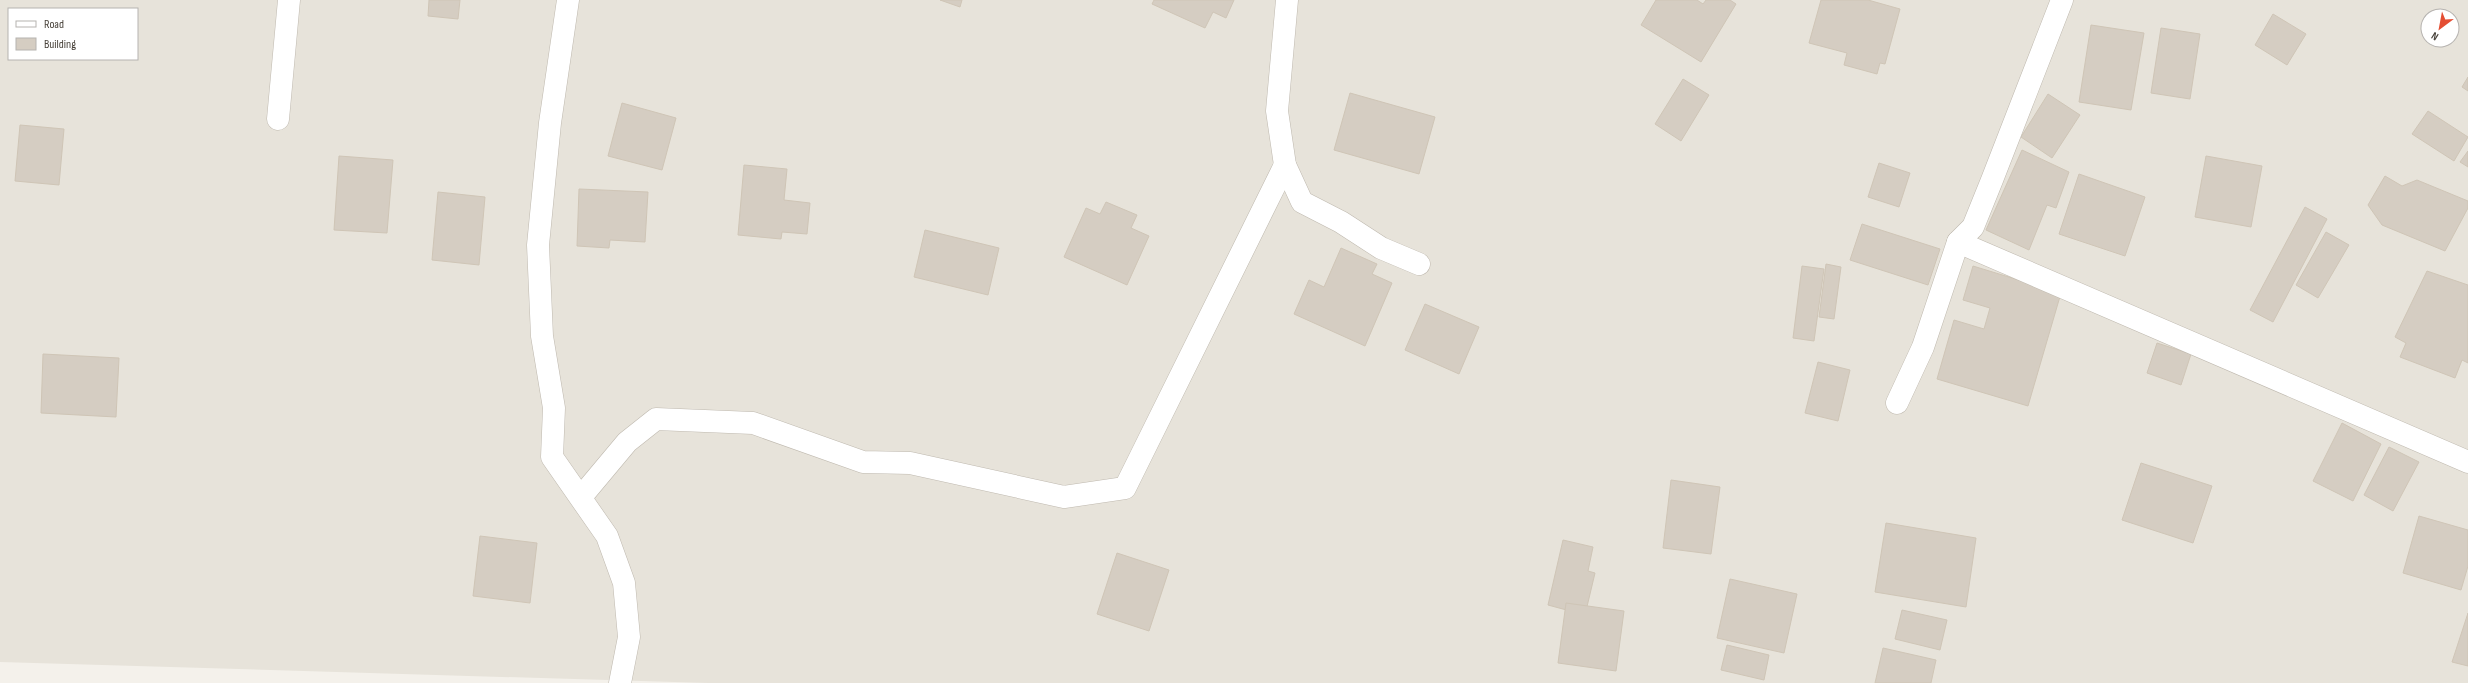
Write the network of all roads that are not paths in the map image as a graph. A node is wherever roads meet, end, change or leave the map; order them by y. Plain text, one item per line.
1 (289, 0) edge
2 (568, 0) edge
3 (1287, 0) edge
4 (2062, 0) edge
5 (278, 119) dead end
6 (1284, 165) junction
7 (1958, 242) junction
8 (1419, 264) dead end
9 (1897, 402) dead end
10 (2468, 462) edge
11 (581, 497) junction
12 (620, 683) edge

1 - 5 street
2 - 11 street
3 - 6 street
4 - 7 street
6 - 8 street
6 - 11 street
7 - 9 street
7 - 10 street
11 - 12 street

